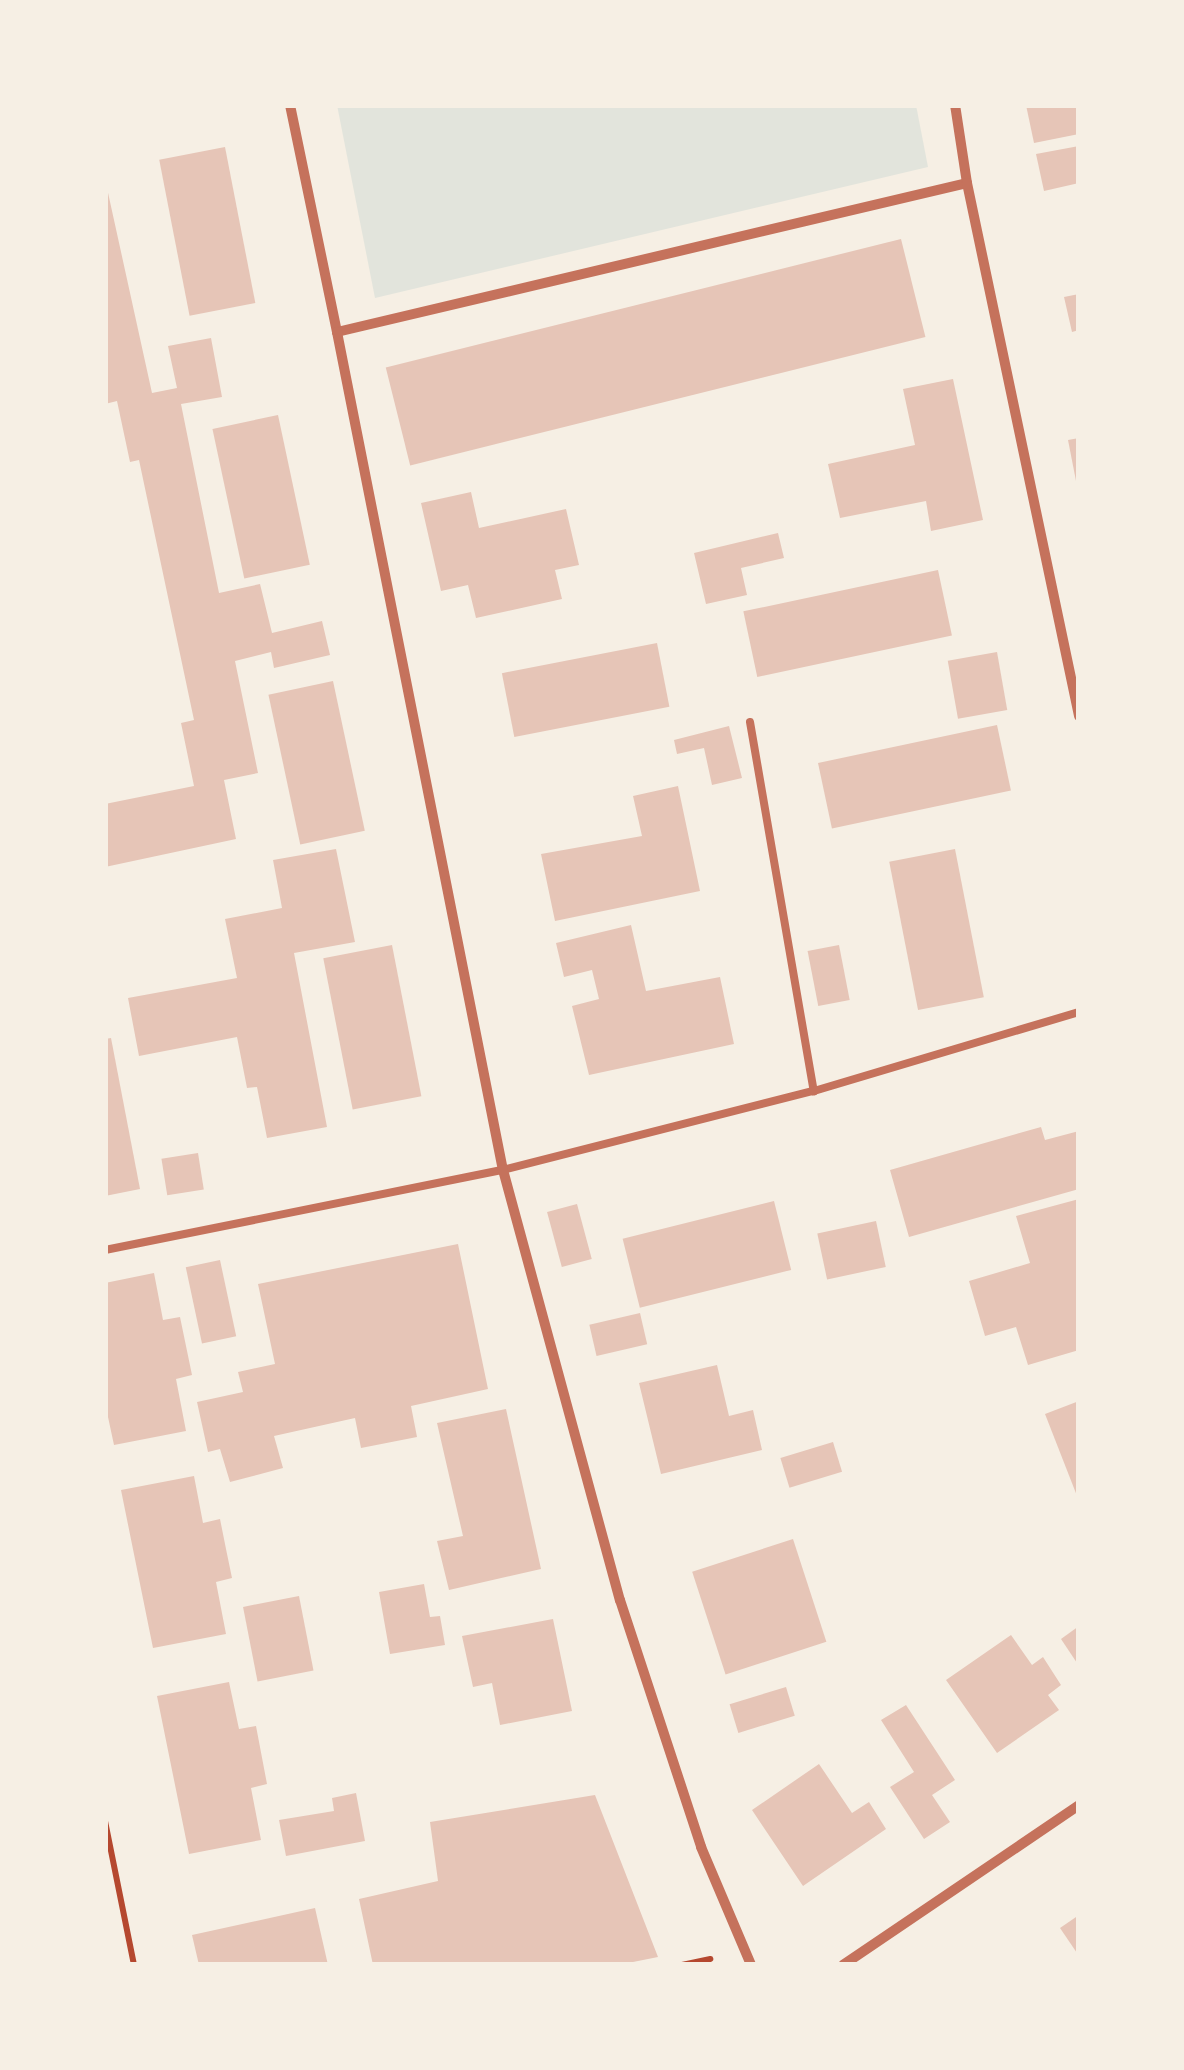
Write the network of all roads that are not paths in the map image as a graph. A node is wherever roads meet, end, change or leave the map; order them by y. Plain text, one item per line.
1 (290, 105) edge
2 (955, 105) edge
3 (967, 183) junction
4 (337, 332) junction
5 (1079, 716) edge
6 (750, 722) dead end
7 (1079, 1012) edge
8 (814, 1090) junction
9 (502, 1170) junction
10 (105, 1250) edge
11 (1079, 1804) edge
12 (751, 1965) edge
13 (843, 1965) edge

1 - 4 street
2 - 3 street
3 - 4 street
3 - 5 street
4 - 9 street
6 - 8 lane
7 - 8 lane
8 - 9 lane
9 - 10 lane
9 - 12 street
11 - 13 street

